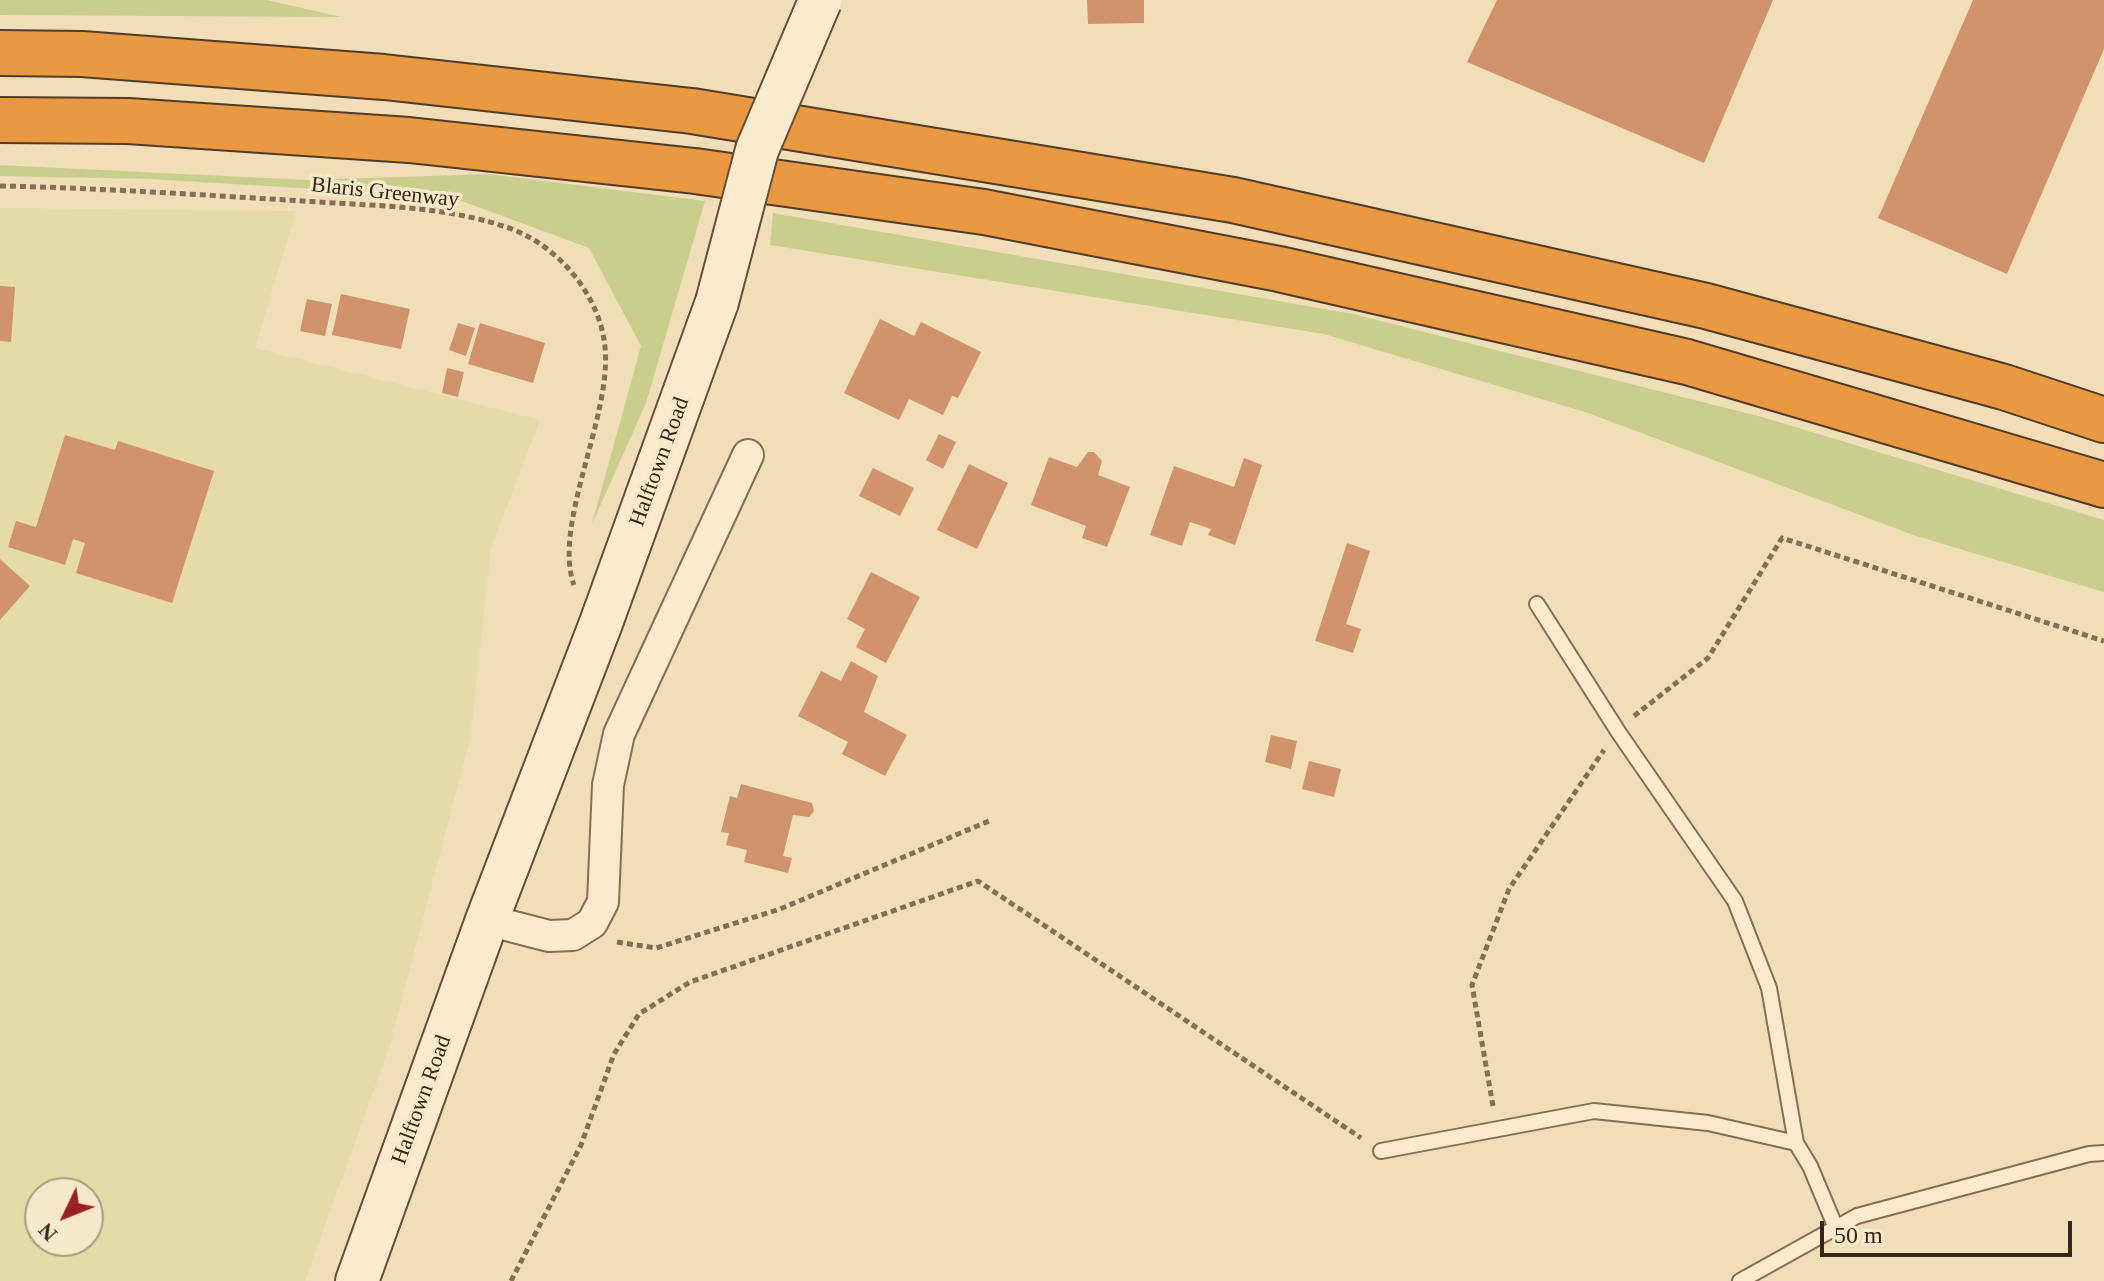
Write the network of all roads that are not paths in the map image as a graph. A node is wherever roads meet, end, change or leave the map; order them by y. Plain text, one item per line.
1 (820, 0) edge
2 (0, 53) edge
3 (0, 120) edge
4 (2104, 420) edge
5 (748, 455) dead end
6 (2104, 485) edge
7 (1537, 604) dead end
8 (487, 920) junction
9 (1796, 1143) junction
10 (1381, 1151) road end
11 (2104, 1153) edge
12 (1836, 1228) junction
13 (357, 1281) edge
14 (1740, 1281) edge

1 - 8 street, Halftown Road, bridge
2 - 4 highway
3 - 6 highway
5 - 8 street
7 - 9 lane
8 - 13 street, Halftown Road
9 - 10 lane
9 - 12 lane
11 - 12 lane
12 - 14 lane

